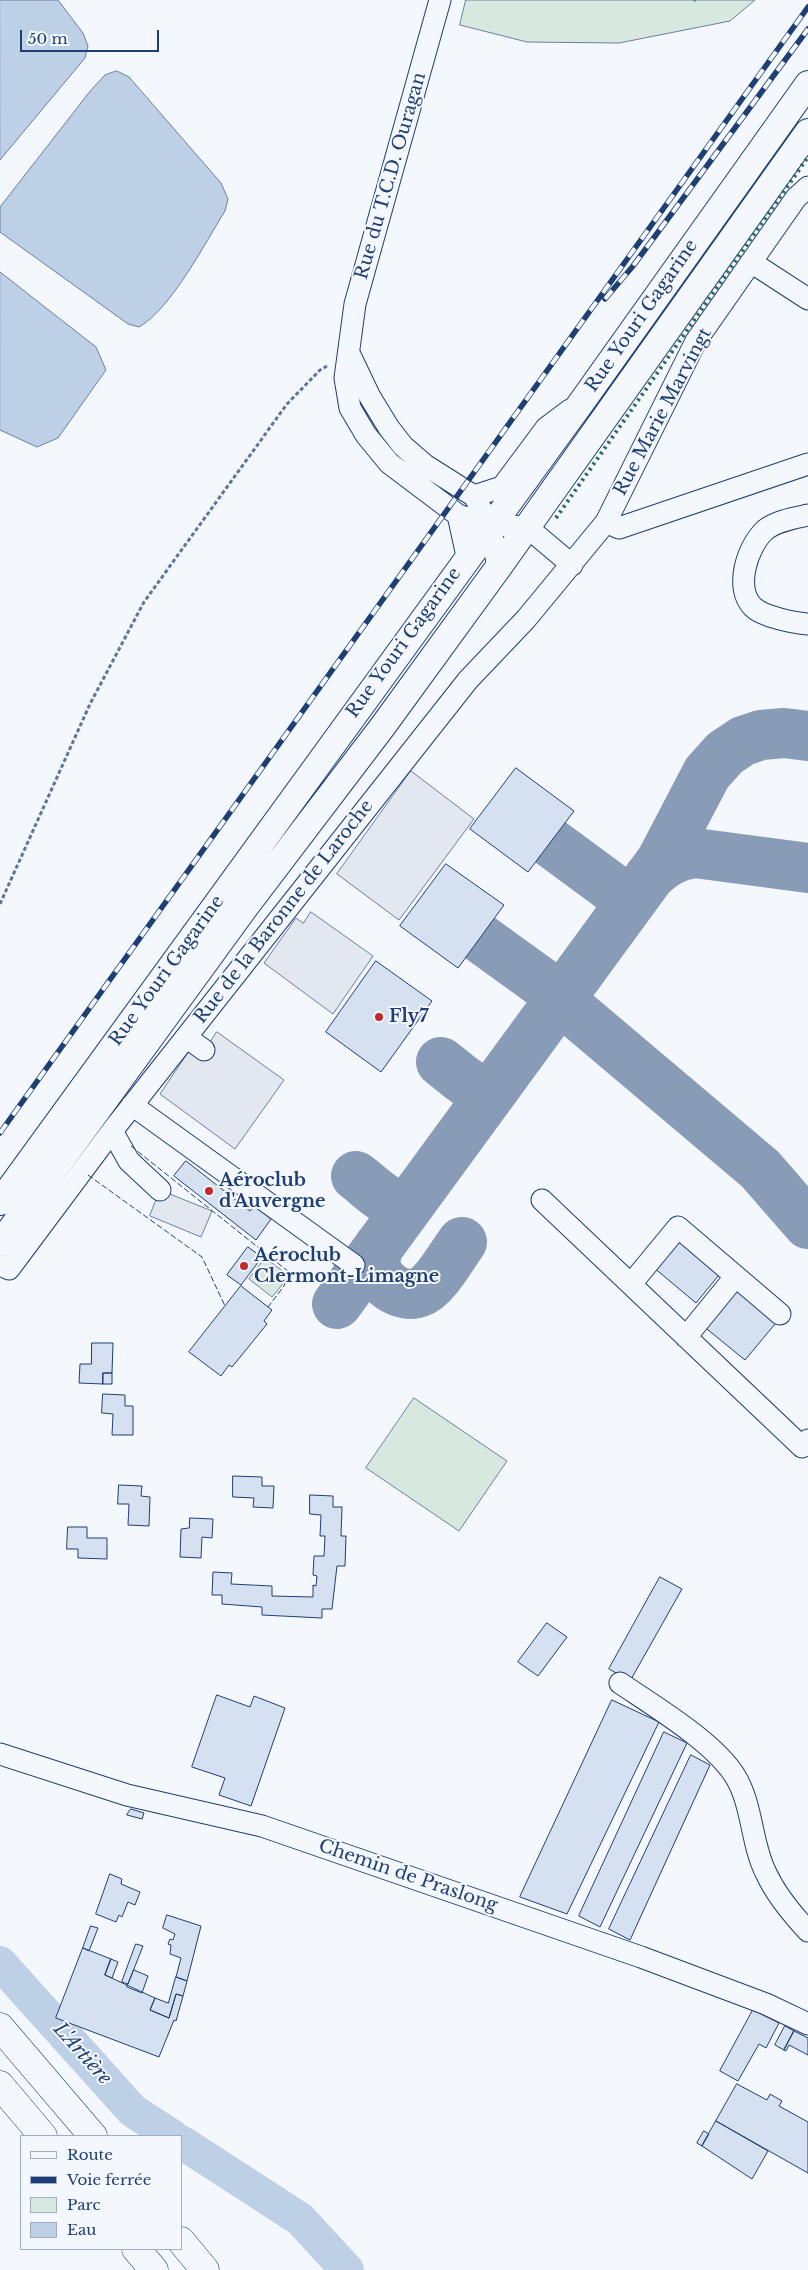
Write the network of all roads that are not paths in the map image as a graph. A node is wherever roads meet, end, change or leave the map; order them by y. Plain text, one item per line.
1 (440, 0) edge
2 (808, 84) edge
3 (808, 132) edge
4 (808, 187) edge
5 (751, 262) junction
6 (808, 299) edge
7 (349, 353) junction
8 (581, 403) junction
9 (808, 464) edge
10 (474, 496) junction
11 (458, 515) junction
12 (808, 515) edge
13 (606, 522) junction
14 (490, 525) junction
15 (527, 527) junction
16 (467, 556) junction
17 (572, 565) junction
18 (498, 568) junction
19 (808, 624) edge
20 (186, 1036) junction
21 (204, 1050) dead end
22 (132, 1105) junction
23 (112, 1131) junction
24 (160, 1190) dead end
25 (542, 1200) dead end
26 (0, 1202) edge
27 (0, 1244) edge
28 (354, 1266) dead end
29 (4, 1267) edge
30 (735, 1277) junction
31 (631, 1284) junction
32 (780, 1314) dead end
33 (686, 1337) junction
34 (808, 1440) edge
35 (620, 1683) dead end
36 (0, 1754) edge
37 (808, 1932) edge
38 (808, 2024) edge
39 (0, 2027) edge
40 (0, 2085) edge
41 (42, 2135) edge
42 (92, 2135) edge
43 (182, 2242) edge
44 (137, 2250) edge
45 (154, 2270) edge
46 (205, 2270) edge

1 - 7 street, Rue du T.C.D. Ouragan
2 - 8 main road, Rue Youri Gagarine
3 - 15 main road, Rue Youri Gagarine
4 - 5 street, Rue Marie Marvingt
5 - 6 street
5 - 13 street, Rue Marie Marvingt
7 - 10 street
7 - 11 street, Rue du T.C.D. Ouragan
8 - 10 street
8 - 14 main road, Rue Youri Gagarine
8 - 15 street
9 - 13 street
10 - 14 street
11 - 14 street, Rue du T.C.D. Ouragan
11 - 16 street
12 - 19 street
13 - 17 street, Rue Marie Marvingt
14 - 15 street, Rue du T.C.D. Ouragan
14 - 16 main road, Rue Youri Gagarine
14 - 18 street
15 - 17 street
15 - 18 main road, Rue Youri Gagarine
16 - 26 main road, Rue Youri Gagarine
17 - 20 street, Rue de la Baronne de Laroche
18 - 27 main road, Rue Youri Gagarine
20 - 21 street
20 - 22 street, Rue de la Baronne de Laroche
22 - 23 street, Rue de la Baronne de Laroche
22 - 28 street
23 - 24 street
23 - 29 street, Rue de la Baronne de Laroche
25 - 31 street
30 - 31 street
30 - 32 street
30 - 33 street
31 - 33 street
33 - 34 street
35 - 37 street
36 - 38 street, Chemin de Praslong
39 - 42 highway
40 - 41 highway
43 - 46 highway
44 - 45 highway

